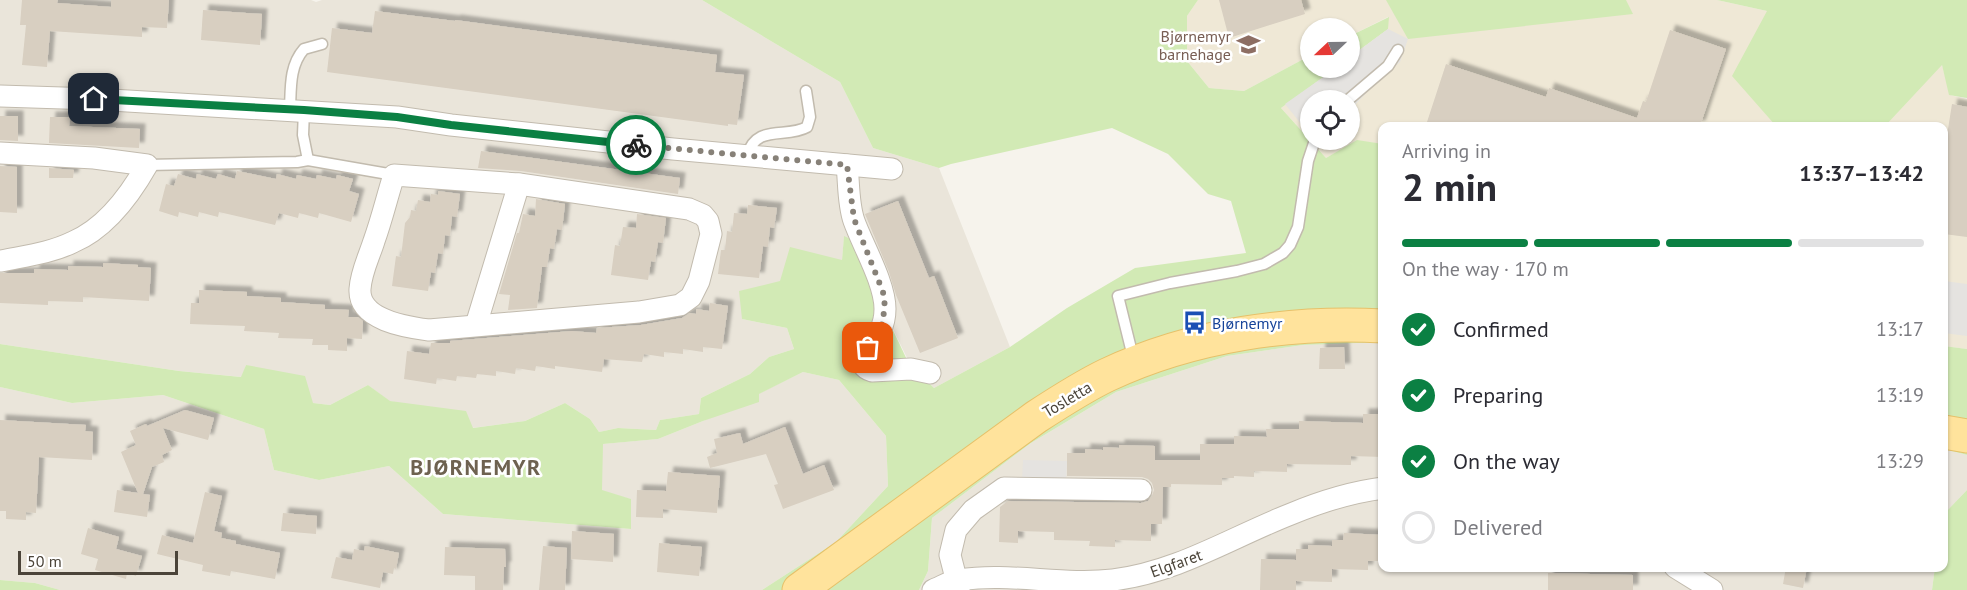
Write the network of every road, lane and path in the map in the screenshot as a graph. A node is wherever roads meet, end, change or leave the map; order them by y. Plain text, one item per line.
1 (322, 44) dead end
2 (1398, 50) dead end
3 (1360, 90) edge
4 (806, 91) dead end
5 (0, 96) edge
6 (297, 110) junction
7 (1312, 150) edge
8 (0, 153) edge
9 (747, 156) junction
10 (308, 160) junction
11 (147, 165) junction
12 (847, 165) junction
13 (892, 169) dead end
14 (394, 175) junction
15 (519, 184) junction
16 (1, 261) edge
17 (476, 325) junction
18 (1378, 326) edge
19 (1135, 364) junction
20 (930, 373) dead end
21 (1948, 433) edge
22 (1967, 436) edge
23 (1378, 489) edge
24 (1141, 490) dead end
25 (1683, 572) edge
26 (958, 585) edge
27 (799, 590) edge
28 (933, 590) edge
29 (1712, 590) edge

1 - 6 lane
2 - 3 lane
4 - 9 lane
5 - 6 street
6 - 9 street
6 - 10 lane
7 - 19 lane
8 - 11 street
9 - 12 street
10 - 11 lane
10 - 14 lane
11 - 16 street
12 - 13 street
12 - 20 street
14 - 15 street
14 - 17 street
15 - 17 street
15 - 17 street
18 - 19 main road, Tosletta
19 - 27 main road, Tosletta
21 - 22 main road
23 - 26 street, Elgfaret
24 - 26 street
25 - 29 street
26 - 28 street

